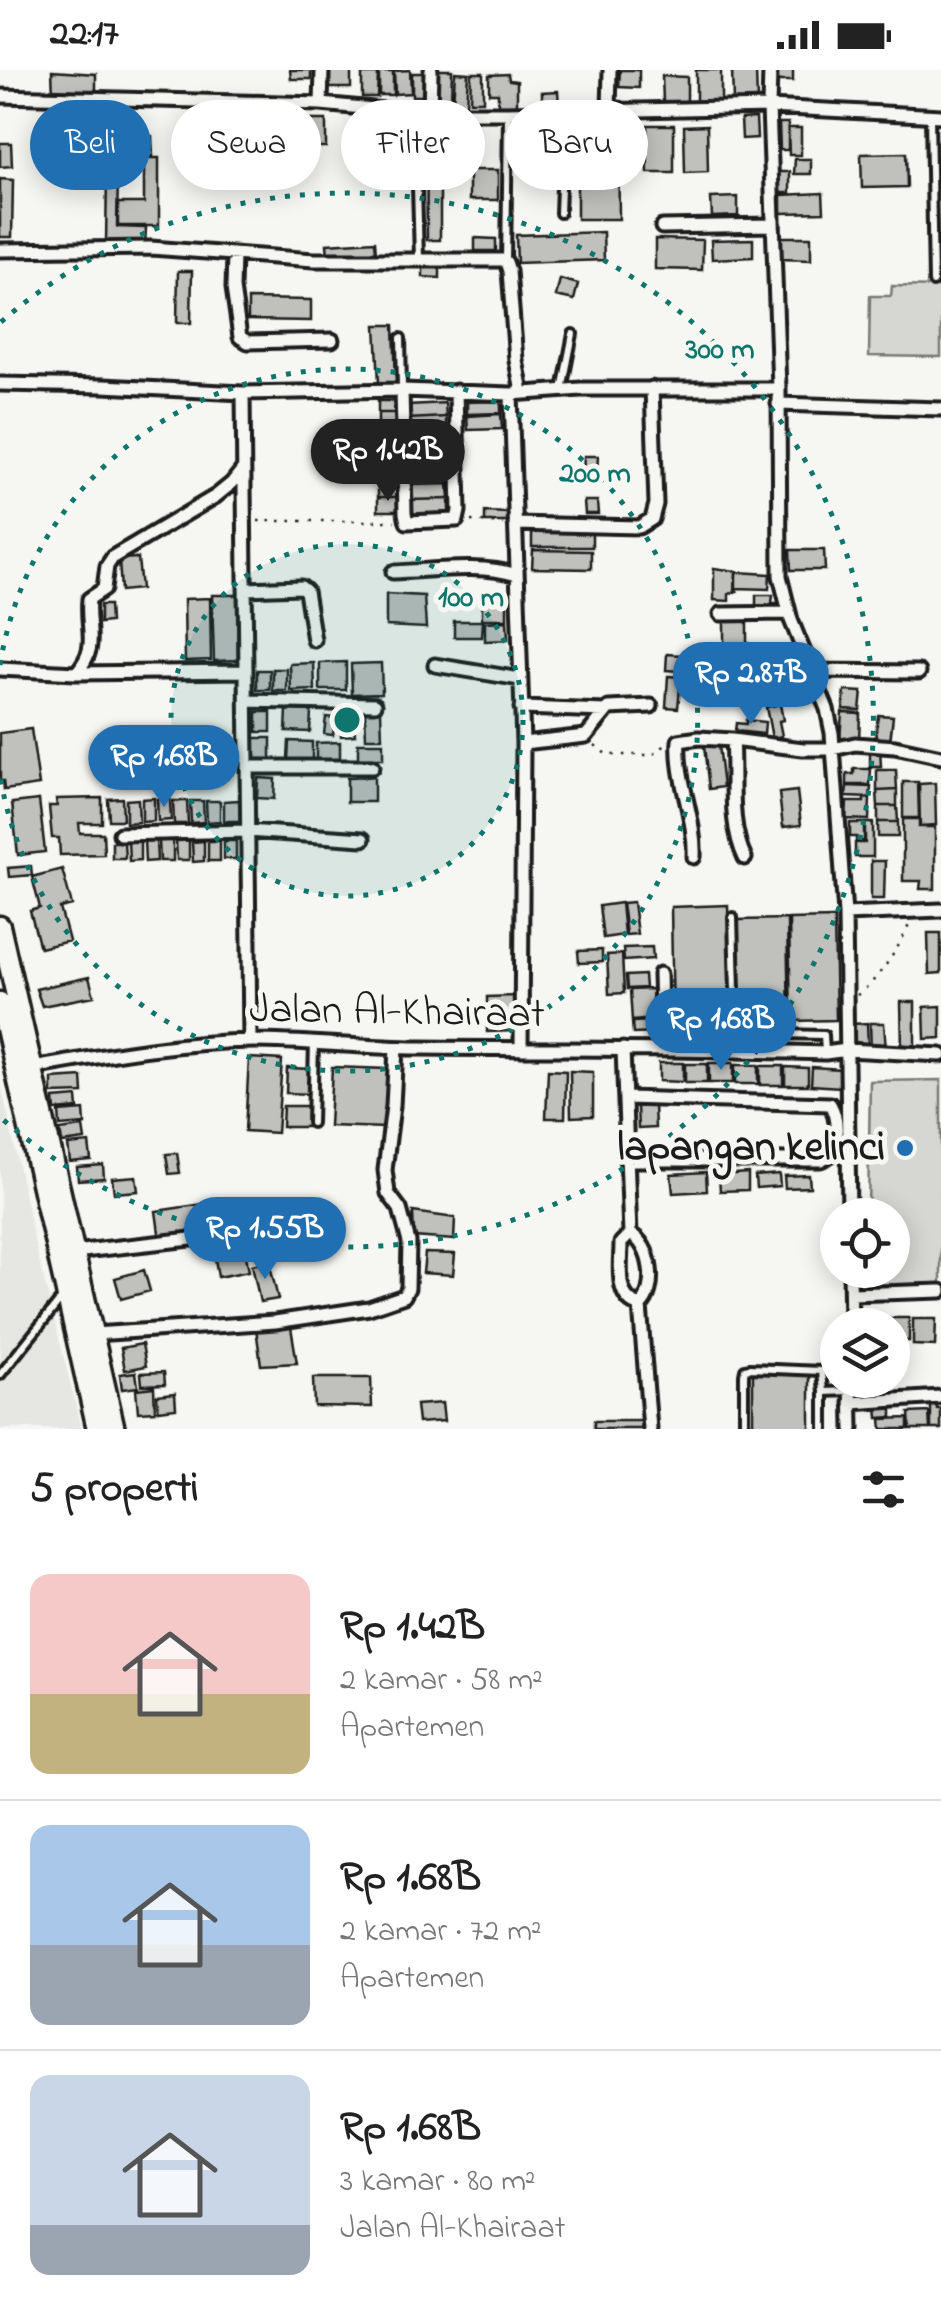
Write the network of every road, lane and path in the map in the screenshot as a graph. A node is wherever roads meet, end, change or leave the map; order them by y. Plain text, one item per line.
1 (322, 70) edge
2 (431, 70) edge
3 (610, 70) edge
4 (770, 70) edge
5 (0, 96) edge
6 (171, 100) edge
7 (430, 100) edge
8 (614, 100) edge
9 (321, 104) joint
10 (341, 106) edge
11 (769, 107) junction
12 (648, 109) edge
13 (935, 115) edge
14 (417, 190) edge
15 (507, 190) edge
16 (561, 190) edge
17 (560, 213) dead end
18 (773, 224) junction
19 (662, 226) dead end
20 (0, 250) edge
21 (234, 255) junction
22 (418, 259) junction
23 (506, 262) junction
24 (933, 282) dead end
25 (573, 334) dead end
26 (401, 338) dead end
27 (332, 340) dead end
28 (0, 384) edge
29 (652, 388) junction
30 (402, 390) junction
31 (456, 390) junction
32 (562, 390) junction
33 (779, 390) junction
34 (243, 393) junction
35 (516, 393) junction
36 (778, 404) junction
37 (941, 409) edge
38 (243, 469) junction
39 (457, 520) junction
40 (244, 521) junction
41 (406, 522) junction
42 (514, 524) junction
43 (393, 572) dead end
44 (516, 575) junction
45 (245, 589) junction
46 (788, 613) junction
47 (721, 614) dead end
48 (314, 640) dead end
49 (435, 665) dead end
50 (0, 668) edge
51 (812, 670) junction
52 (245, 671) junction
53 (76, 672) junction
54 (919, 672) dead end
55 (520, 679) junction
56 (247, 701) junction
57 (375, 704) dead end
58 (650, 706) dead end
59 (521, 708) junction
60 (606, 711) junction
61 (586, 736) junction
62 (680, 740) junction
63 (732, 740) junction
64 (522, 743) junction
65 (833, 749) junction
66 (941, 757) edge
67 (372, 766) dead end
68 (248, 768) junction
69 (247, 831) junction
70 (120, 834) dead end
71 (363, 840) dead end
72 (694, 857) dead end
73 (745, 858) dead end
74 (941, 910) edge
75 (914, 911) junction
76 (845, 914) junction
77 (733, 918) dead end
78 (0, 926) edge
79 (660, 974) dead end
80 (0, 1002) edge
81 (847, 1002) junction
82 (250, 1041) junction
83 (314, 1042) junction
84 (396, 1048) junction
85 (521, 1048) junction
86 (662, 1048) junction
87 (623, 1049) junction
88 (847, 1050) junction
89 (825, 1053) junction
90 (941, 1055) edge
91 (33, 1068) junction
92 (626, 1098) junction
93 (312, 1123) dead end
94 (626, 1160) junction
95 (849, 1198) edge
96 (630, 1234) junction
97 (208, 1237) dead end
98 (74, 1252) junction
99 (851, 1288) edge
100 (941, 1291) edge
101 (66, 1292) junction
102 (851, 1294) junction
103 (640, 1306) junction
104 (851, 1308) edge
105 (94, 1334) junction
106 (820, 1371) edge
107 (0, 1375) edge
108 (910, 1395) edge
109 (941, 1397) edge
110 (824, 1398) edge
111 (851, 1398) edge
112 (97, 1429) edge
113 (115, 1429) edge
114 (650, 1429) edge
115 (744, 1429) edge
116 (824, 1429) edge
117 (852, 1429) edge

1 - 9 street
2 - 7 street
3 - 8 street
4 - 11 street
5 - 6 street
9 - 10 street
11 - 12 street
11 - 13 street
11 - 18 street
13 - 24 lane
14 - 22 lane
15 - 23 lane
16 - 17 lane
18 - 19 street
18 - 33 street
20 - 21 street
21 - 22 street
21 - 27 street
22 - 23 street
23 - 35 street
25 - 32 lane
26 - 30 lane
28 - 34 street
29 - 32 street
29 - 33 street
29 - 42 street
30 - 31 street
30 - 34 street
30 - 41 street
31 - 35 street
31 - 39 street
32 - 35 street
33 - 36 street
34 - 38 street
35 - 42 street
36 - 37 street
36 - 46 street
38 - 40 street
38 - 53 street
39 - 41 street
39 - 42 path
40 - 41 path
40 - 45 street
42 - 44 street
43 - 44 street
44 - 55 street
45 - 48 street
45 - 52 street
46 - 47 street
46 - 51 street
49 - 55 street
50 - 53 street
51 - 54 street
51 - 65 street
52 - 53 street
52 - 56 street
55 - 59 street
56 - 57 street
56 - 68 street
58 - 60 street
59 - 60 street
59 - 64 street
60 - 61 street
61 - 62 path
61 - 64 street
62 - 63 street
62 - 72 street
63 - 65 street
63 - 73 street
64 - 85 street
65 - 66 street
65 - 76 street
67 - 68 street
68 - 69 street
69 - 70 street
69 - 71 street
69 - 82 street
74 - 75 street
75 - 76 street
75 - 81 path
76 - 81 street
77 - 89 lane
78 - 91 main road
79 - 86 street
80 - 101 main road
81 - 88 street
82 - 83 street, Jalan Al-Khairaat
82 - 91 street, Jalan Al-Khairaat
83 - 84 street, Jalan Al-Khairaat
83 - 93 lane
84 - 85 street, Jalan Al-Khairaat
84 - 105 street
85 - 87 street, Jalan Al-Khairaat
86 - 87 street, Jalan Al-Khairaat
86 - 89 street, Jalan Al-Khairaat
87 - 92 street
88 - 89 street, Jalan Al-Khairaat
88 - 90 street, Jalan Al-Khairaat
88 - 95 street
91 - 98 main road
92 - 94 street
92 - 94 street
94 - 96 street
96 - 103 street
96 - 103 street
97 - 98 street
98 - 105 main road
99 - 102 street
100 - 102 street
101 - 107 lane
101 - 112 main road
102 - 104 street
103 - 114 street
105 - 113 main road
106 - 115 lane
108 - 109 street
110 - 116 lane
111 - 117 street

